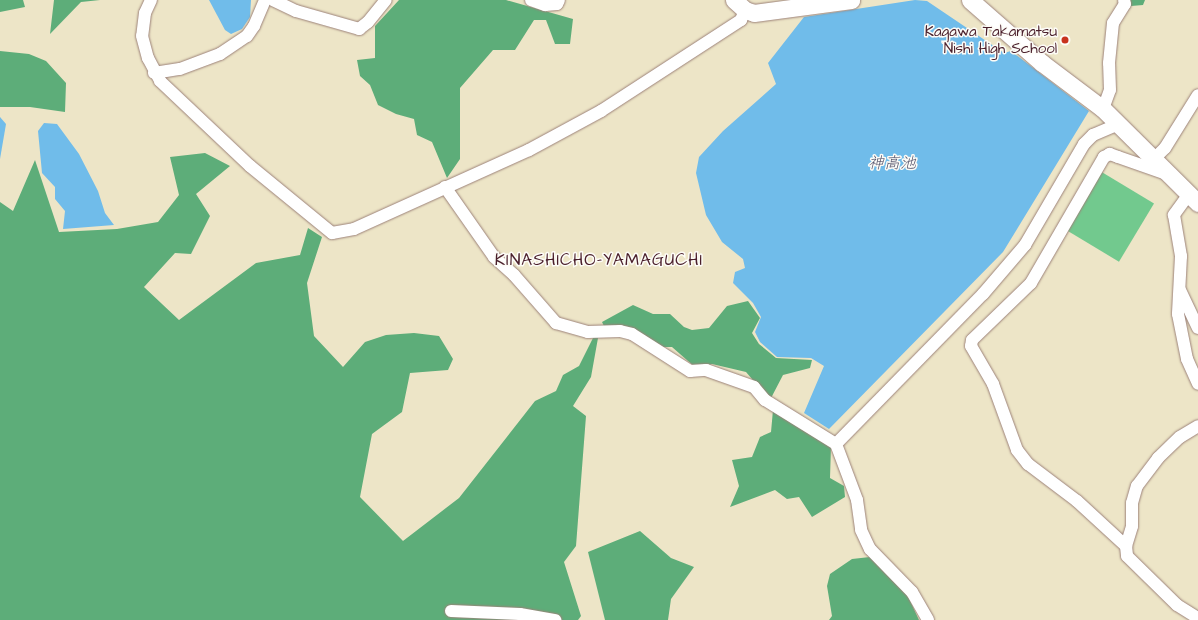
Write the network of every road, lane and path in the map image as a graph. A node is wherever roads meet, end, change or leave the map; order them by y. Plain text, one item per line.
1 (151, 0) edge
2 (265, 0) edge
3 (273, 0) edge
4 (386, 0) edge
5 (531, 0) edge
6 (559, 0) edge
7 (851, 0) edge
8 (970, 0) edge
9 (1124, 0) edge
10 (739, 5) edge
11 (154, 73) junction
12 (1198, 95) edge
13 (1103, 109) junction
14 (1120, 124) junction
15 (1155, 158) junction
16 (1171, 175) junction
17 (445, 187) junction
18 (1194, 199) edge
19 (1179, 287) junction
20 (1198, 328) edge
21 (1198, 384) edge
22 (1198, 426) edge
23 (836, 444) junction
24 (1126, 546) junction
25 (451, 611) dead end
26 (1198, 618) edge
27 (555, 620) edge
28 (928, 620) edge

1 - 11 street
2 - 11 street
3 - 4 street
5 - 6 street
7 - 10 street
8 - 13 street
9 - 13 street
10 - 17 street
11 - 17 street
12 - 15 street
13 - 14 street
14 - 15 street
14 - 23 street
15 - 16 street
16 - 18 street
16 - 24 street
17 - 23 street
18 - 19 street
19 - 20 street
19 - 21 street
22 - 24 street
23 - 28 street
24 - 26 street
25 - 27 street

